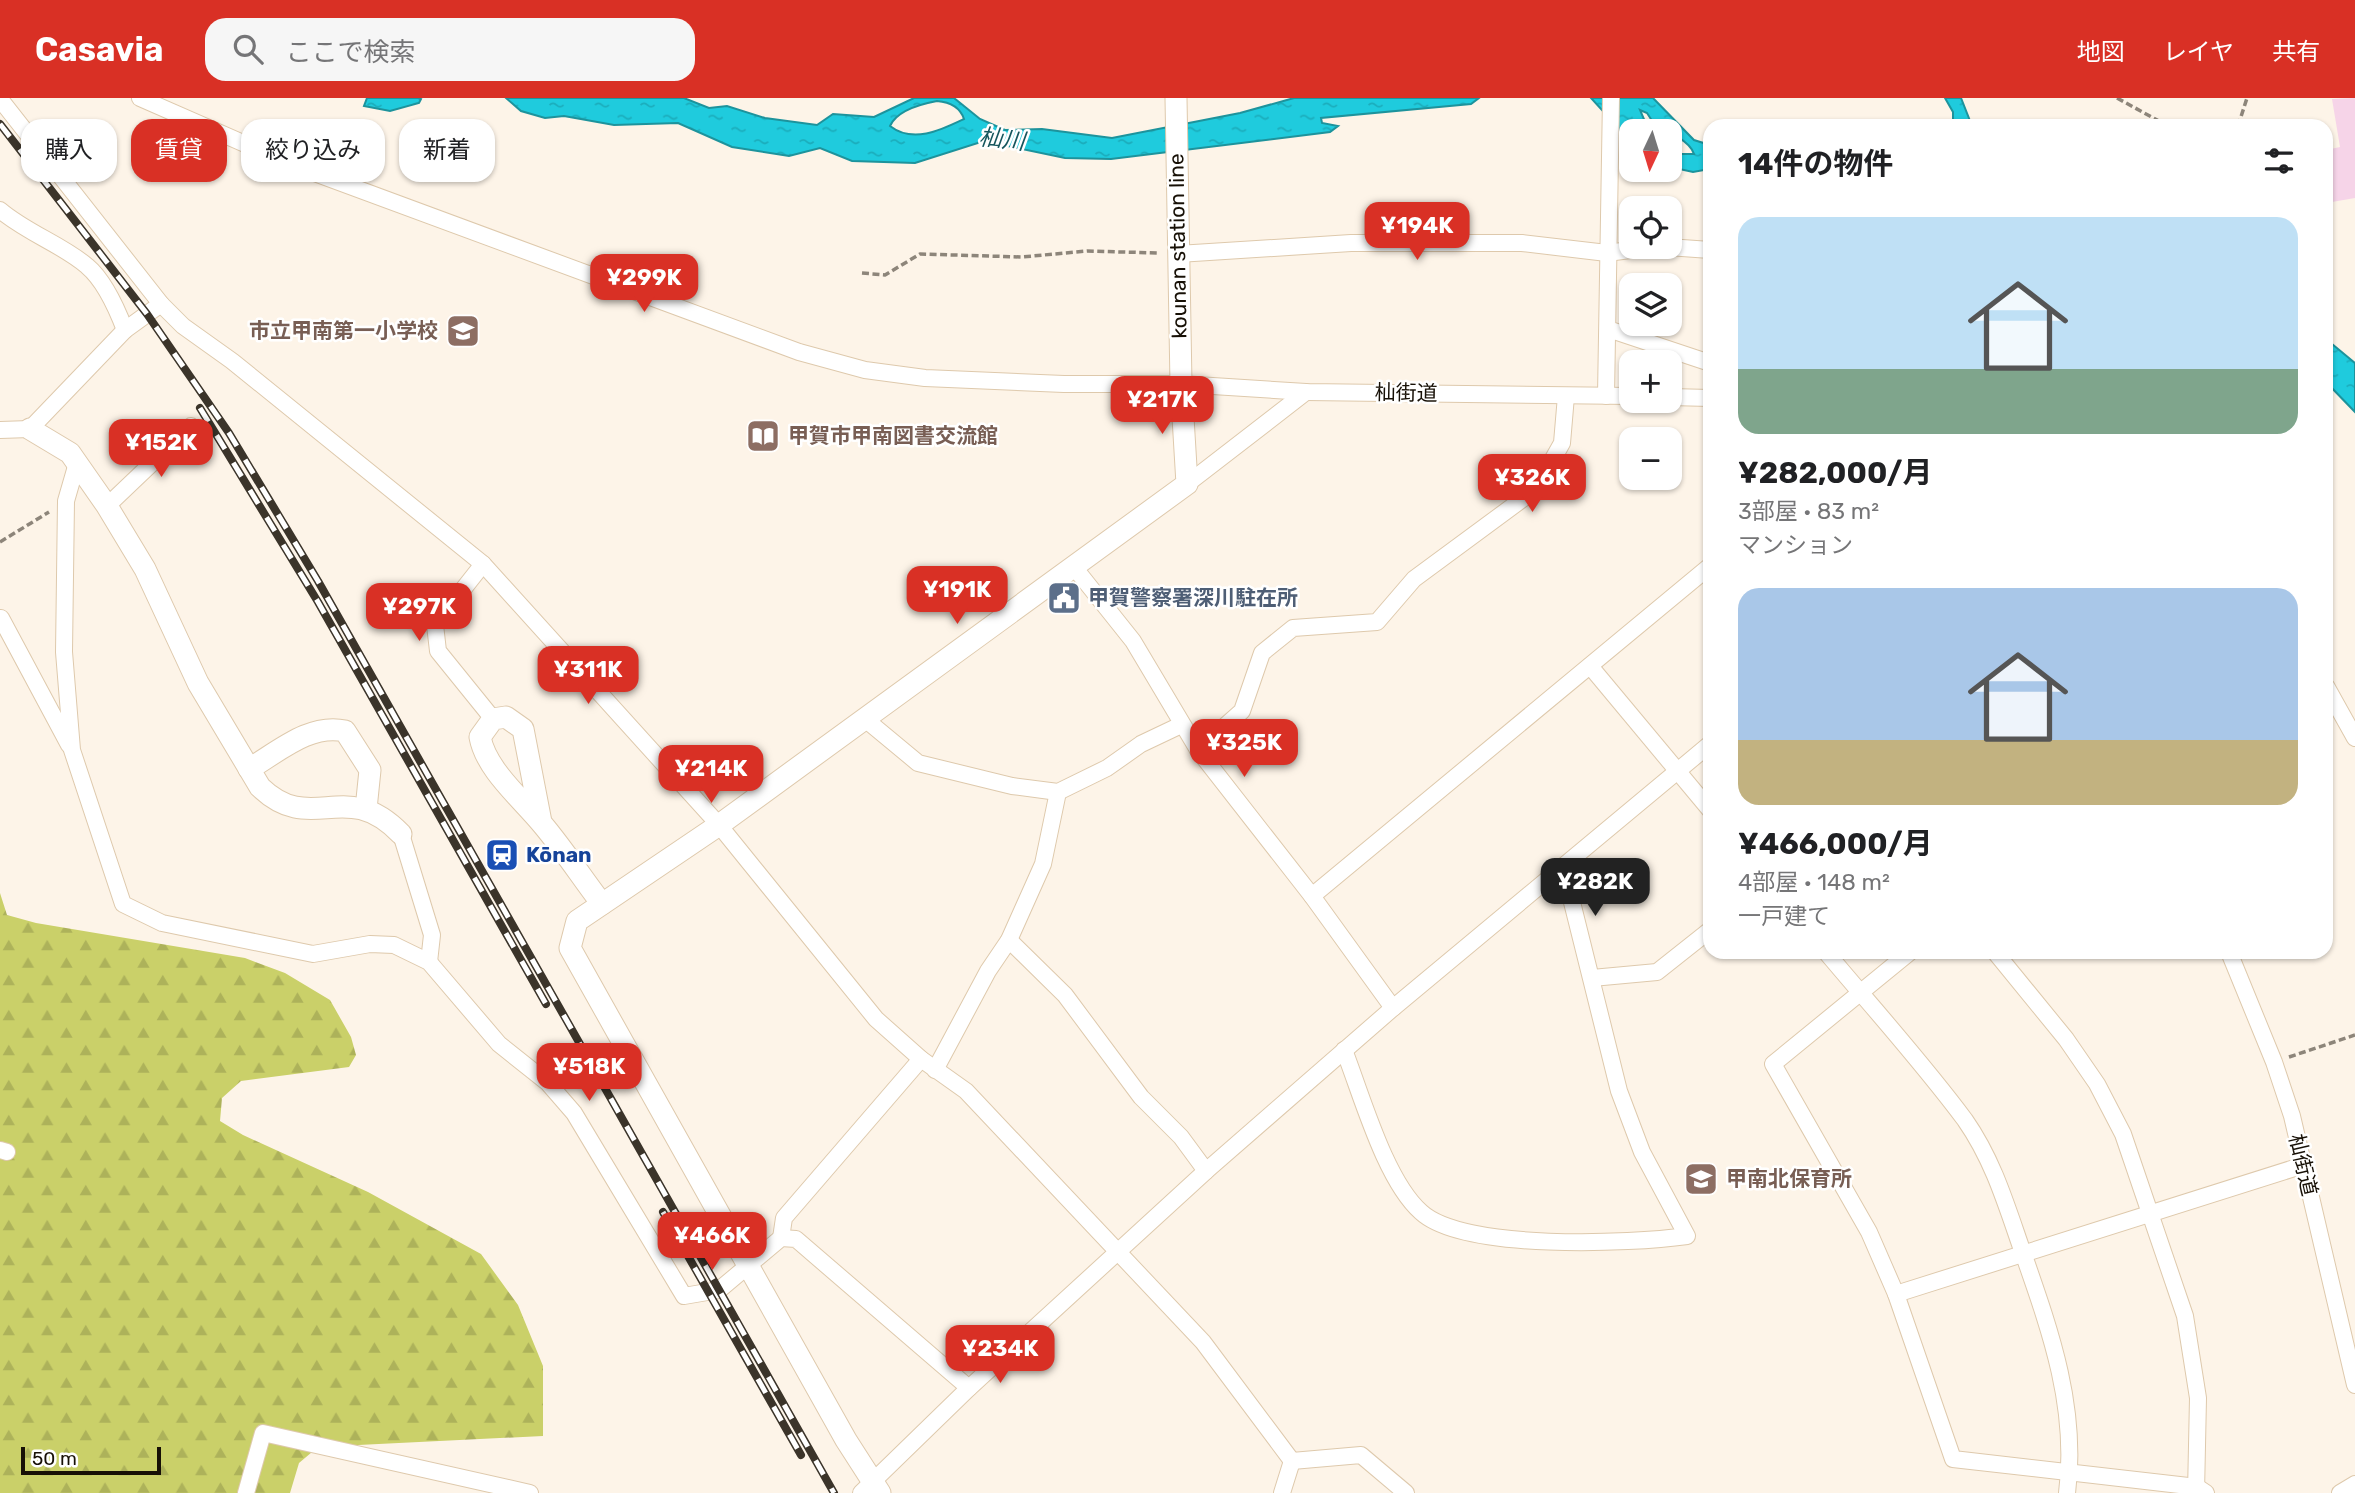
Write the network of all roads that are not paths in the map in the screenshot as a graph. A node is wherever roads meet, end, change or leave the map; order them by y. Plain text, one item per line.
1 (140, 98) edge
2 (1176, 98) edge
3 (1611, 98) edge
4 (0, 99) edge
5 (0, 210) edge
6 (1178, 245) junction
7 (1682, 248) edge
8 (1619, 249) edge
9 (1607, 250) junction
10 (1703, 250) edge
11 (162, 304) junction
12 (1608, 329) junction
13 (125, 330) junction
14 (1703, 361) edge
15 (1181, 384) junction
16 (1306, 391) junction
17 (1566, 396) junction
18 (1606, 396) junction
19 (1619, 396) edge
20 (1682, 397) edge
21 (1703, 398) edge
22 (191, 426) dead end
23 (30, 429) junction
24 (0, 430) edge
25 (77, 463) junction
26 (1187, 484) junction
27 (107, 506) junction
28 (483, 564) junction
29 (1074, 567) junction
30 (1703, 572) edge
31 (1, 618) edge
32 (1590, 666) junction
33 (2333, 699) edge
34 (493, 719) junction
35 (865, 719) junction
36 (1181, 725) junction
37 (2355, 738) edge
38 (72, 750) junction
39 (1198, 750) junction
40 (1703, 750) edge
41 (249, 769) junction
42 (533, 770) junction
43 (1678, 770) junction
44 (507, 782) junction
45 (1058, 792) junction
46 (1703, 801) edge
47 (366, 809) junction
48 (541, 822) junction
49 (719, 825) junction
50 (401, 834) joint
51 (1563, 866) junction
52 (1312, 896) junction
53 (602, 904) junction
54 (1703, 936) edge
55 (1009, 940) junction
56 (1832, 959) edge
57 (1901, 959) edge
58 (2001, 959) edge
59 (2232, 959) edge
60 (429, 962) junction
61 (1592, 978) junction
62 (1860, 993) junction
63 (1393, 1008) junction
64 (1344, 1050) junction
65 (921, 1059) junction
66 (935, 1070) junction
67 (2304, 1166) junction
68 (1206, 1171) junction
69 (2148, 1214) junction
70 (781, 1238) junction
71 (2022, 1252) junction
72 (1119, 1254) junction
73 (748, 1266) junction
74 (1896, 1294) junction
75 (2355, 1385) edge
76 (969, 1388) junction
77 (1292, 1461) junction
78 (2070, 1474) junction
79 (2355, 1484) edge
80 (872, 1490) edge
81 (2200, 1491) edge
82 (246, 1493) edge
83 (530, 1493) edge
84 (1282, 1493) edge
85 (1406, 1493) edge
86 (2067, 1493) edge
87 (2340, 1493) edge

1 - 15 street, 杣街道
2 - 6 street, kounan station line
3 - 9 street
4 - 11 street
5 - 13 street
6 - 9 street
6 - 15 street, kounan station line
7 - 10 street
8 - 9 street
9 - 12 street
11 - 13 street
11 - 28 street
12 - 14 street
12 - 18 street
13 - 23 street
15 - 16 street, 杣街道
15 - 26 street, kounan station line
16 - 17 street, 杣街道
16 - 26 street
17 - 18 street, 杣街道
17 - 39 street
18 - 19 street, 杣街道
20 - 21 street
22 - 27 street
23 - 24 street
23 - 25 street
25 - 27 street
25 - 38 street
26 - 29 street
27 - 41 street
28 - 34 street
28 - 49 street
29 - 35 street
29 - 36 street
30 - 32 street
31 - 38 street
32 - 43 street
32 - 52 street
33 - 37 street
34 - 42 street
34 - 44 street
35 - 45 street
35 - 49 street
36 - 39 street
36 - 45 street
38 - 60 street
39 - 52 street
40 - 43 street
41 - 47 street
41 - 47 street
42 - 44 street
42 - 48 street
43 - 46 street
43 - 51 street
44 - 48 street
45 - 55 street
47 - 50 street
48 - 53 street
49 - 53 street
49 - 65 street
50 - 60 street
51 - 61 street
51 - 63 street
52 - 63 street
53 - 73 street
54 - 61 street
55 - 66 street
55 - 68 street
56 - 62 street
57 - 62 street
58 - 69 street
59 - 67 street, 杣街道
60 - 73 street
61 - 64 street
62 - 71 street
62 - 74 street
63 - 64 street
64 - 68 street
65 - 66 street
65 - 70 street
66 - 72 street
67 - 69 street
67 - 75 street, 杣街道
68 - 72 street
69 - 71 street
69 - 81 street
70 - 73 street
70 - 76 street
71 - 74 street
71 - 78 street
72 - 76 street
72 - 77 street
73 - 80 street
74 - 78 street
76 - 80 street
77 - 84 street
77 - 85 street
78 - 81 street
78 - 86 street
79 - 87 street
82 - 83 street

